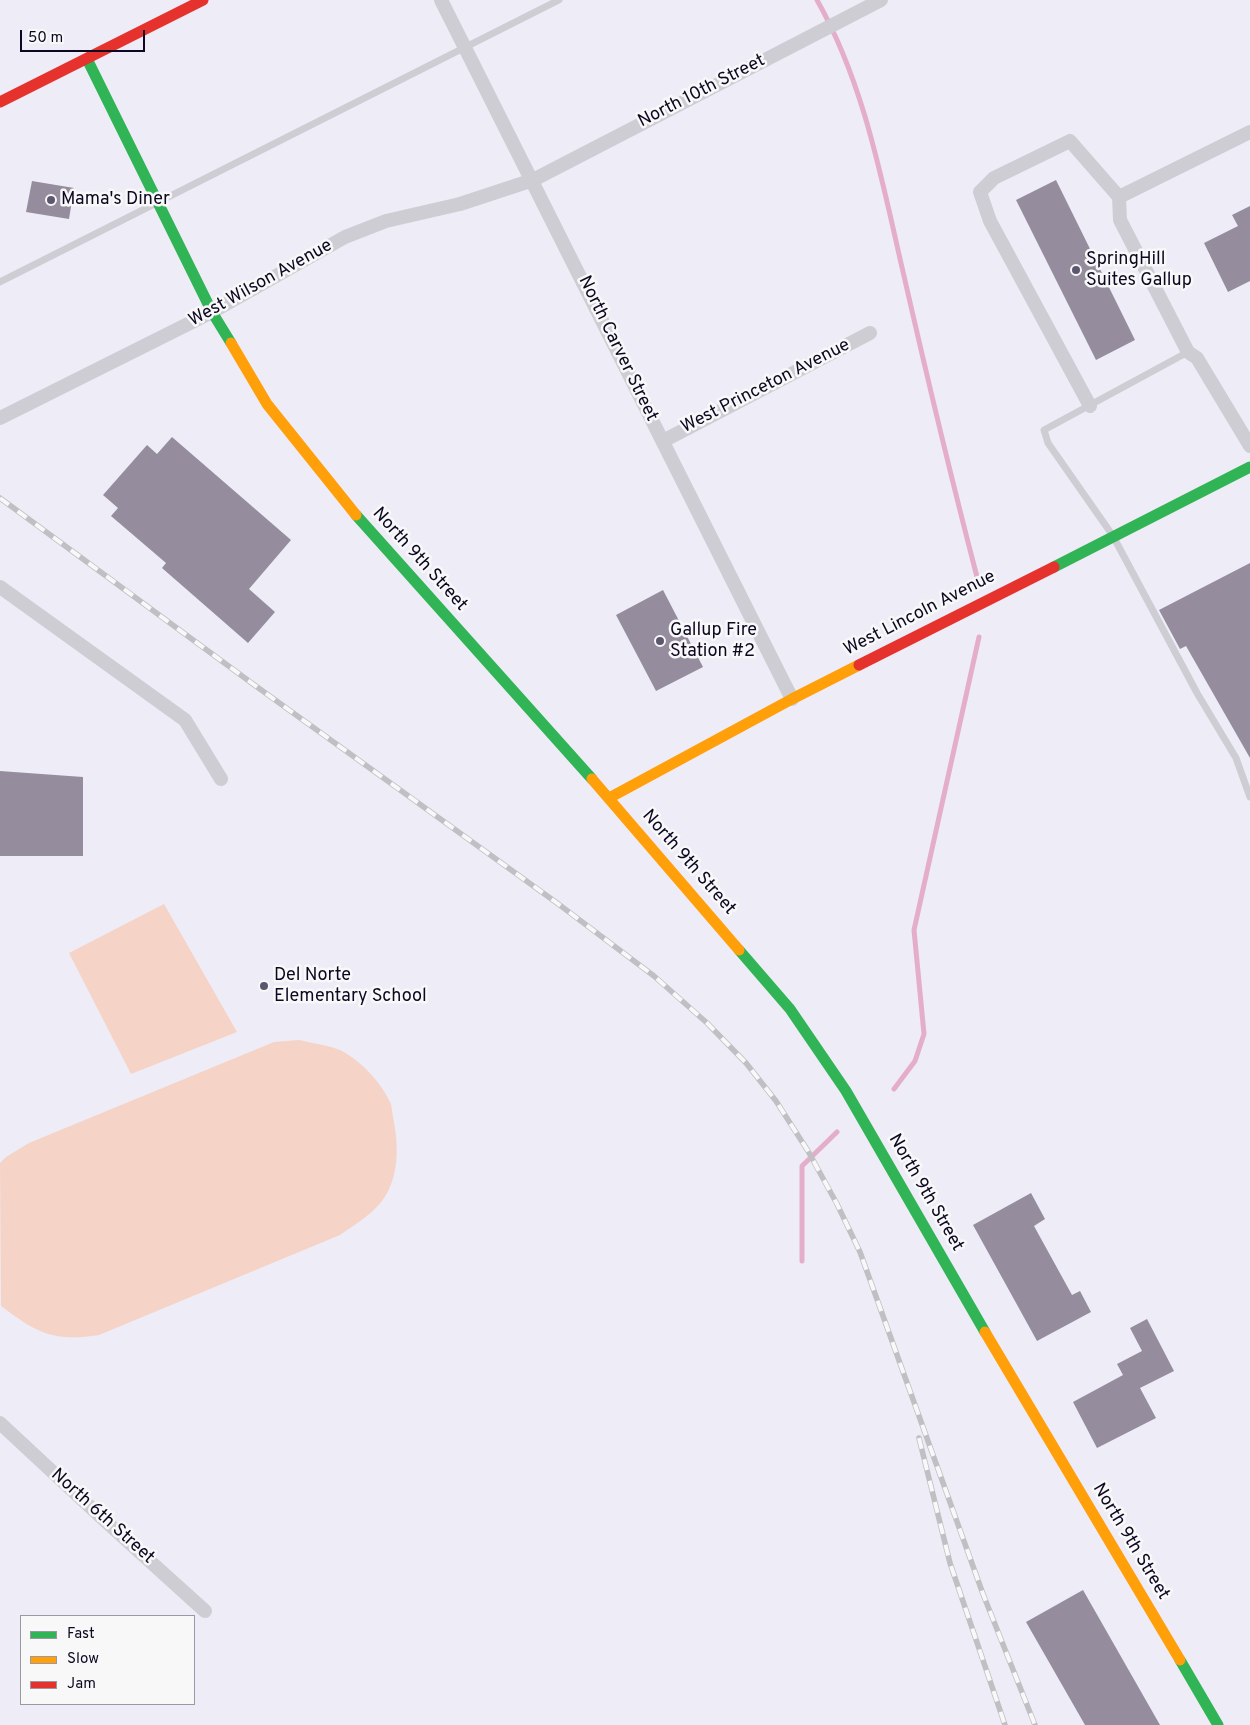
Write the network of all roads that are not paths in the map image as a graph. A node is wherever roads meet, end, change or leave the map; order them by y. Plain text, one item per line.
1 (204, 0) edge
2 (441, 0) edge
3 (559, 0) edge
4 (881, 0) edge
5 (860, 5) edge
6 (465, 47) junction
7 (87, 59) junction
8 (0, 102) edge
9 (1250, 132) edge
10 (533, 180) junction
11 (1119, 197) junction
12 (158, 202) junction
13 (0, 282) edge
14 (212, 312) junction
15 (870, 333) dead end
16 (1188, 352) junction
17 (1090, 406) junction
18 (0, 418) edge
19 (663, 441) junction
20 (1250, 446) edge
21 (1250, 467) edge
22 (1113, 536) junction
23 (0, 587) edge
24 (792, 699) junction
25 (222, 779) dead end
26 (609, 798) junction
27 (1250, 798) edge
28 (0, 1423) edge
29 (205, 1610) dead end
30 (1218, 1725) edge

1 - 7 main road
2 - 6 street, North Carver Street
3 - 6 lane
4 - 5 street
5 - 10 street, North 10th Street
6 - 10 street, North Carver Street
6 - 12 lane
7 - 8 main road
7 - 12 main road, North 9th Street
9 - 11 street
10 - 14 street, West Wilson Avenue
10 - 19 street, North Carver Street
11 - 16 street
11 - 17 street
12 - 13 lane
12 - 14 main road, North 9th Street
14 - 18 street, West Wilson Avenue
14 - 26 main road, North 9th Street
15 - 19 street, West Princeton Avenue
16 - 17 lane
16 - 20 street
17 - 22 lane
19 - 24 street, North Carver Street
21 - 22 main road, West Lincoln Avenue
22 - 24 main road, West Lincoln Avenue
22 - 27 lane
23 - 25 street
24 - 26 main road, West Lincoln Avenue
26 - 30 main road, North 9th Street
28 - 29 street, North 6th Street

